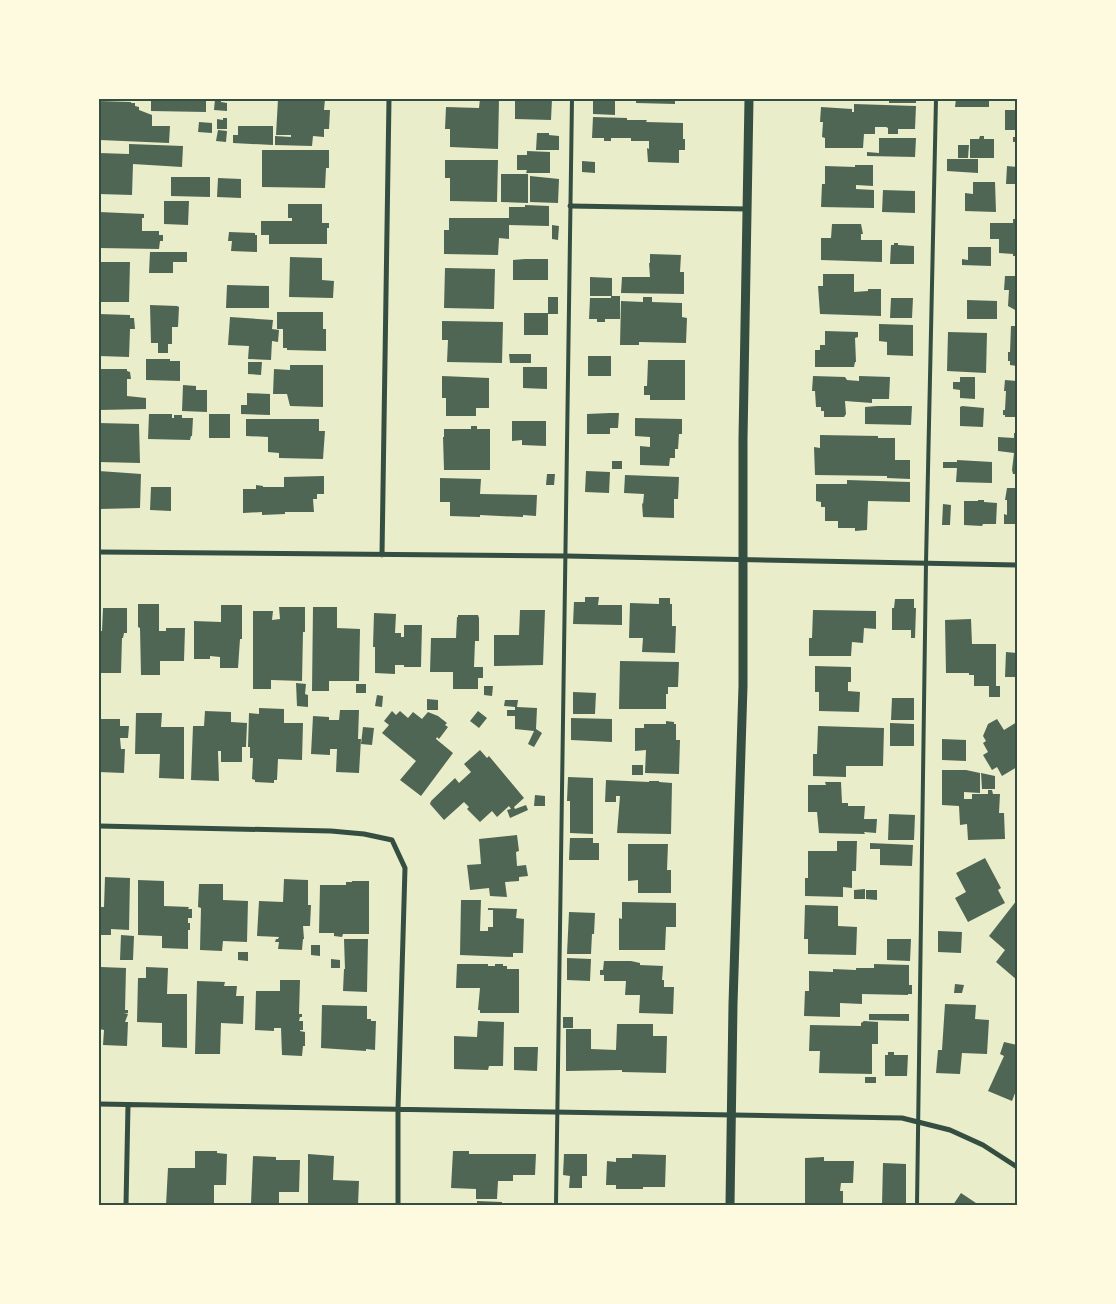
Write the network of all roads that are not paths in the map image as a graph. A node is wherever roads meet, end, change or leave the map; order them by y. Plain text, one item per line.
1 (389, 99) edge
2 (572, 99) edge
3 (749, 99) edge
4 (936, 99) edge
5 (570, 206) junction
6 (748, 209) junction
7 (99, 552) edge
8 (382, 555) junction
9 (566, 556) junction
10 (744, 561) junction
11 (926, 563) junction
12 (1017, 565) edge
13 (99, 826) edge
14 (99, 1104) edge
15 (128, 1105) junction
16 (398, 1109) junction
17 (558, 1112) junction
18 (731, 1115) junction
19 (920, 1122) junction
20 (1017, 1167) edge
21 (126, 1205) edge
22 (398, 1205) edge
23 (556, 1205) edge
24 (730, 1205) edge
25 (917, 1205) edge

1 - 8 street
2 - 5 lane
3 - 6 street
4 - 11 lane
5 - 6 street
5 - 9 lane
6 - 10 street
7 - 8 street
8 - 9 street
9 - 10 street
9 - 17 lane
10 - 11 street
10 - 18 street
11 - 12 street
11 - 19 lane
13 - 16 street
14 - 15 street
15 - 16 street
15 - 21 street
16 - 17 street
16 - 22 street
17 - 18 street
17 - 23 lane
18 - 19 street
18 - 24 street
19 - 20 street
19 - 25 lane

